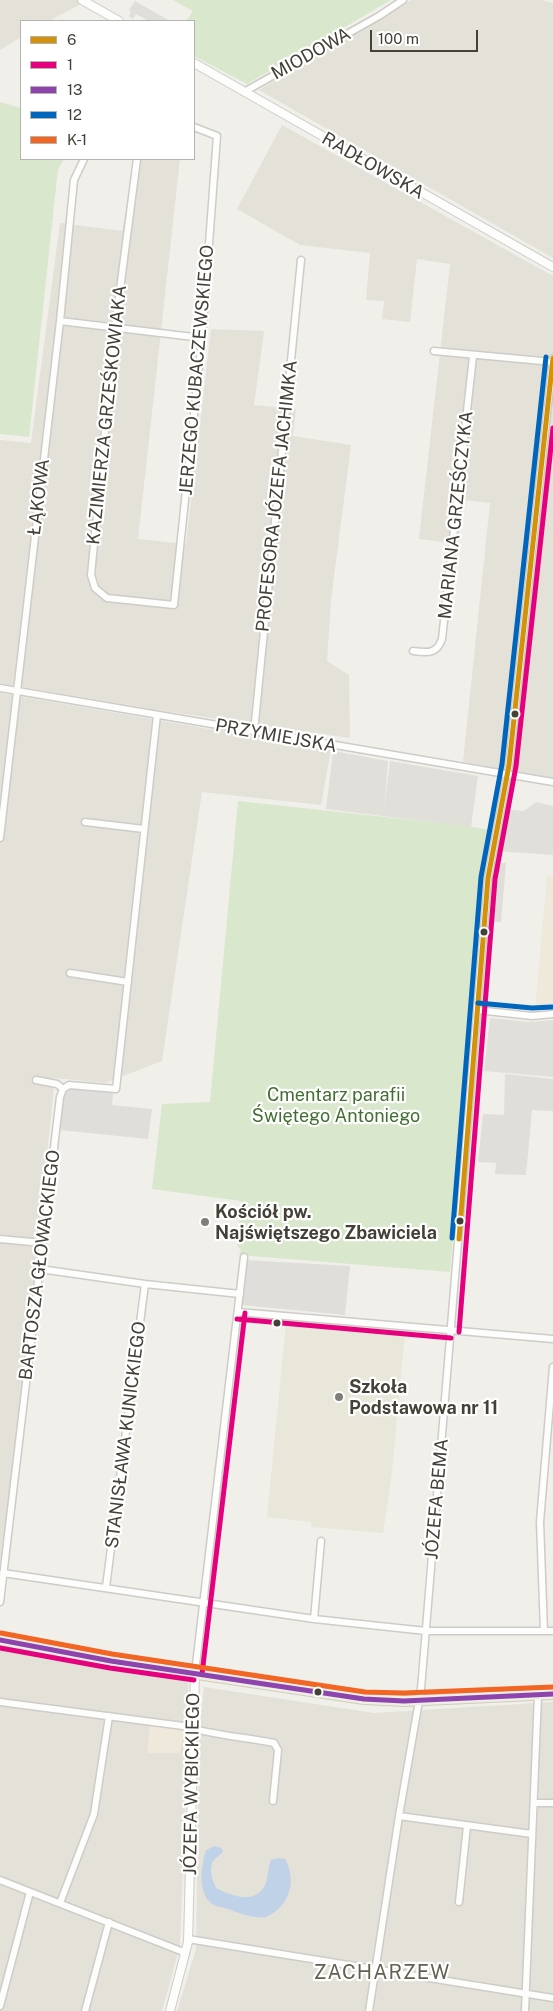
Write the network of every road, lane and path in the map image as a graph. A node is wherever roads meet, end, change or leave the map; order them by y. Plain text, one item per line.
1 (403, 0) edge
2 (83, 1) edge
3 (117, 20) edge
4 (195, 64) edge
5 (244, 92) junction
6 (195, 127) edge
7 (84, 160) edge
8 (137, 160) edge
9 (300, 260) dead end
10 (553, 268) edge
11 (60, 321) junction
12 (115, 328) junction
13 (202, 338) junction
14 (434, 351) dead end
15 (473, 356) junction
16 (553, 358) edge
17 (553, 362) edge
18 (174, 605) joint
19 (414, 651) dead end
20 (0, 688) edge
21 (17, 691) junction
22 (157, 715) junction
23 (254, 732) junction
24 (507, 776) junction
25 (553, 782) edge
26 (85, 822) dead end
27 (144, 830) junction
28 (0, 838) edge
29 (70, 973) dead end
30 (128, 982) junction
31 (477, 1010) junction
32 (553, 1014) edge
33 (36, 1080) dead end
34 (63, 1089) junction
35 (0, 1239) edge
36 (42, 1243) junction
37 (244, 1257) dead end
38 (40, 1270) junction
39 (145, 1284) junction
40 (240, 1294) junction
41 (238, 1312) junction
42 (452, 1331) junction
43 (553, 1339) edge
44 (553, 1367) edge
45 (321, 1541) dead end
46 (4, 1573) junction
47 (106, 1587) junction
48 (0, 1602) edge
49 (204, 1602) junction
50 (314, 1619) junction
51 (553, 1630) edge
52 (426, 1631) junction
53 (544, 1631) junction
54 (0, 1640) edge
55 (195, 1673) junction
56 (553, 1694) edge
57 (538, 1695) junction
58 (420, 1700) junction
59 (0, 1702) edge
60 (109, 1716) junction
61 (193, 1729) junction
62 (273, 1801) dead end
63 (553, 1802) edge
64 (534, 1803) junction
65 (399, 1816) junction
66 (467, 1826) junction
67 (532, 1834) junction
68 (0, 1880) edge
69 (30, 1892) junction
70 (459, 1902) dead end
71 (60, 1903) junction
72 (109, 1922) junction
73 (188, 1939) junction
74 (186, 1953) junction
75 (376, 1970) junction
76 (526, 1994) junction
77 (553, 1998) edge
78 (0, 2006) edge
79 (85, 2011) edge
80 (170, 2011) edge
81 (369, 2011) edge
82 (525, 2011) edge

1 - 5 street, MIODOWA
2 - 3 street
4 - 5 street, RADŁOWSKA
5 - 10 street, RADŁOWSKA
6 - 13 street, JERZEGO KUBACZEWSKIEGO
7 - 11 street, ŁĄKOWA
8 - 12 street, KAZIMIERZA GRZEŚKOWIAKA
9 - 23 street, PROFESORA JÓZEFA JACHIMKA
11 - 12 street
11 - 21 street, ŁĄKOWA
12 - 13 street
12 - 18 street, KAZIMIERZA GRZEŚKOWIAKA
13 - 18 street, JERZEGO KUBACZEWSKIEGO
14 - 15 street
15 - 17 street
15 - 19 street, MARIANA GRZEŚCZYKA
16 - 17 street, JÓZEFA BEMA
17 - 24 street, JÓZEFA BEMA
20 - 21 street, PRZYMIEJSKA
21 - 22 street, PRZYMIEJSKA
21 - 28 street, ŁĄKOWA
22 - 23 street, PRZYMIEJSKA
22 - 27 street
23 - 24 street, PRZYMIEJSKA
24 - 25 street, PRZYMIEJSKA
24 - 31 street, JÓZEFA BEMA
26 - 27 street
27 - 30 street
29 - 30 street
30 - 34 street
31 - 32 street
31 - 42 street, JÓZEFA BEMA
33 - 34 street
34 - 36 street, BARTOSZA GŁOWACKIEGO
35 - 36 street
36 - 38 street, BARTOSZA GŁOWACKIEGO
37 - 40 street, JÓZEFA WYBICKIEGO
38 - 39 street
38 - 46 street, BARTOSZA GŁOWACKIEGO
39 - 40 street
39 - 47 street, STANISŁAWA KUNICKIEGO
40 - 41 street, JÓZEFA WYBICKIEGO
41 - 42 street
41 - 49 street, JÓZEFA WYBICKIEGO
42 - 43 street
42 - 52 street, JÓZEFA BEMA
44 - 53 street
45 - 50 street
46 - 47 street
46 - 48 street, BARTOSZA GŁOWACKIEGO
47 - 49 street
49 - 50 street
49 - 55 street, JÓZEFA WYBICKIEGO
50 - 52 street
51 - 53 street
52 - 53 street
52 - 58 street, JÓZEFA BEMA
54 - 55 main road
55 - 58 main road
55 - 61 street, JÓZEFA WYBICKIEGO
56 - 57 main road
57 - 58 main road
57 - 64 street
58 - 65 street, JÓZEFA BEMA
59 - 60 street
60 - 61 street
60 - 71 street
61 - 62 street
61 - 73 street, JÓZEFA WYBICKIEGO
63 - 64 street
64 - 67 street
65 - 66 street
65 - 75 street, JÓZEFA BEMA
66 - 67 street
66 - 70 street
67 - 76 street
68 - 69 street
69 - 71 street
69 - 78 street
71 - 72 street
72 - 74 street
72 - 79 street
73 - 74 street, JÓZEFA WYBICKIEGO
73 - 75 street
74 - 80 street, JÓZEFA WYBICKIEGO
75 - 76 street
75 - 81 street, JÓZEFA BEMA
76 - 77 street
76 - 82 street

